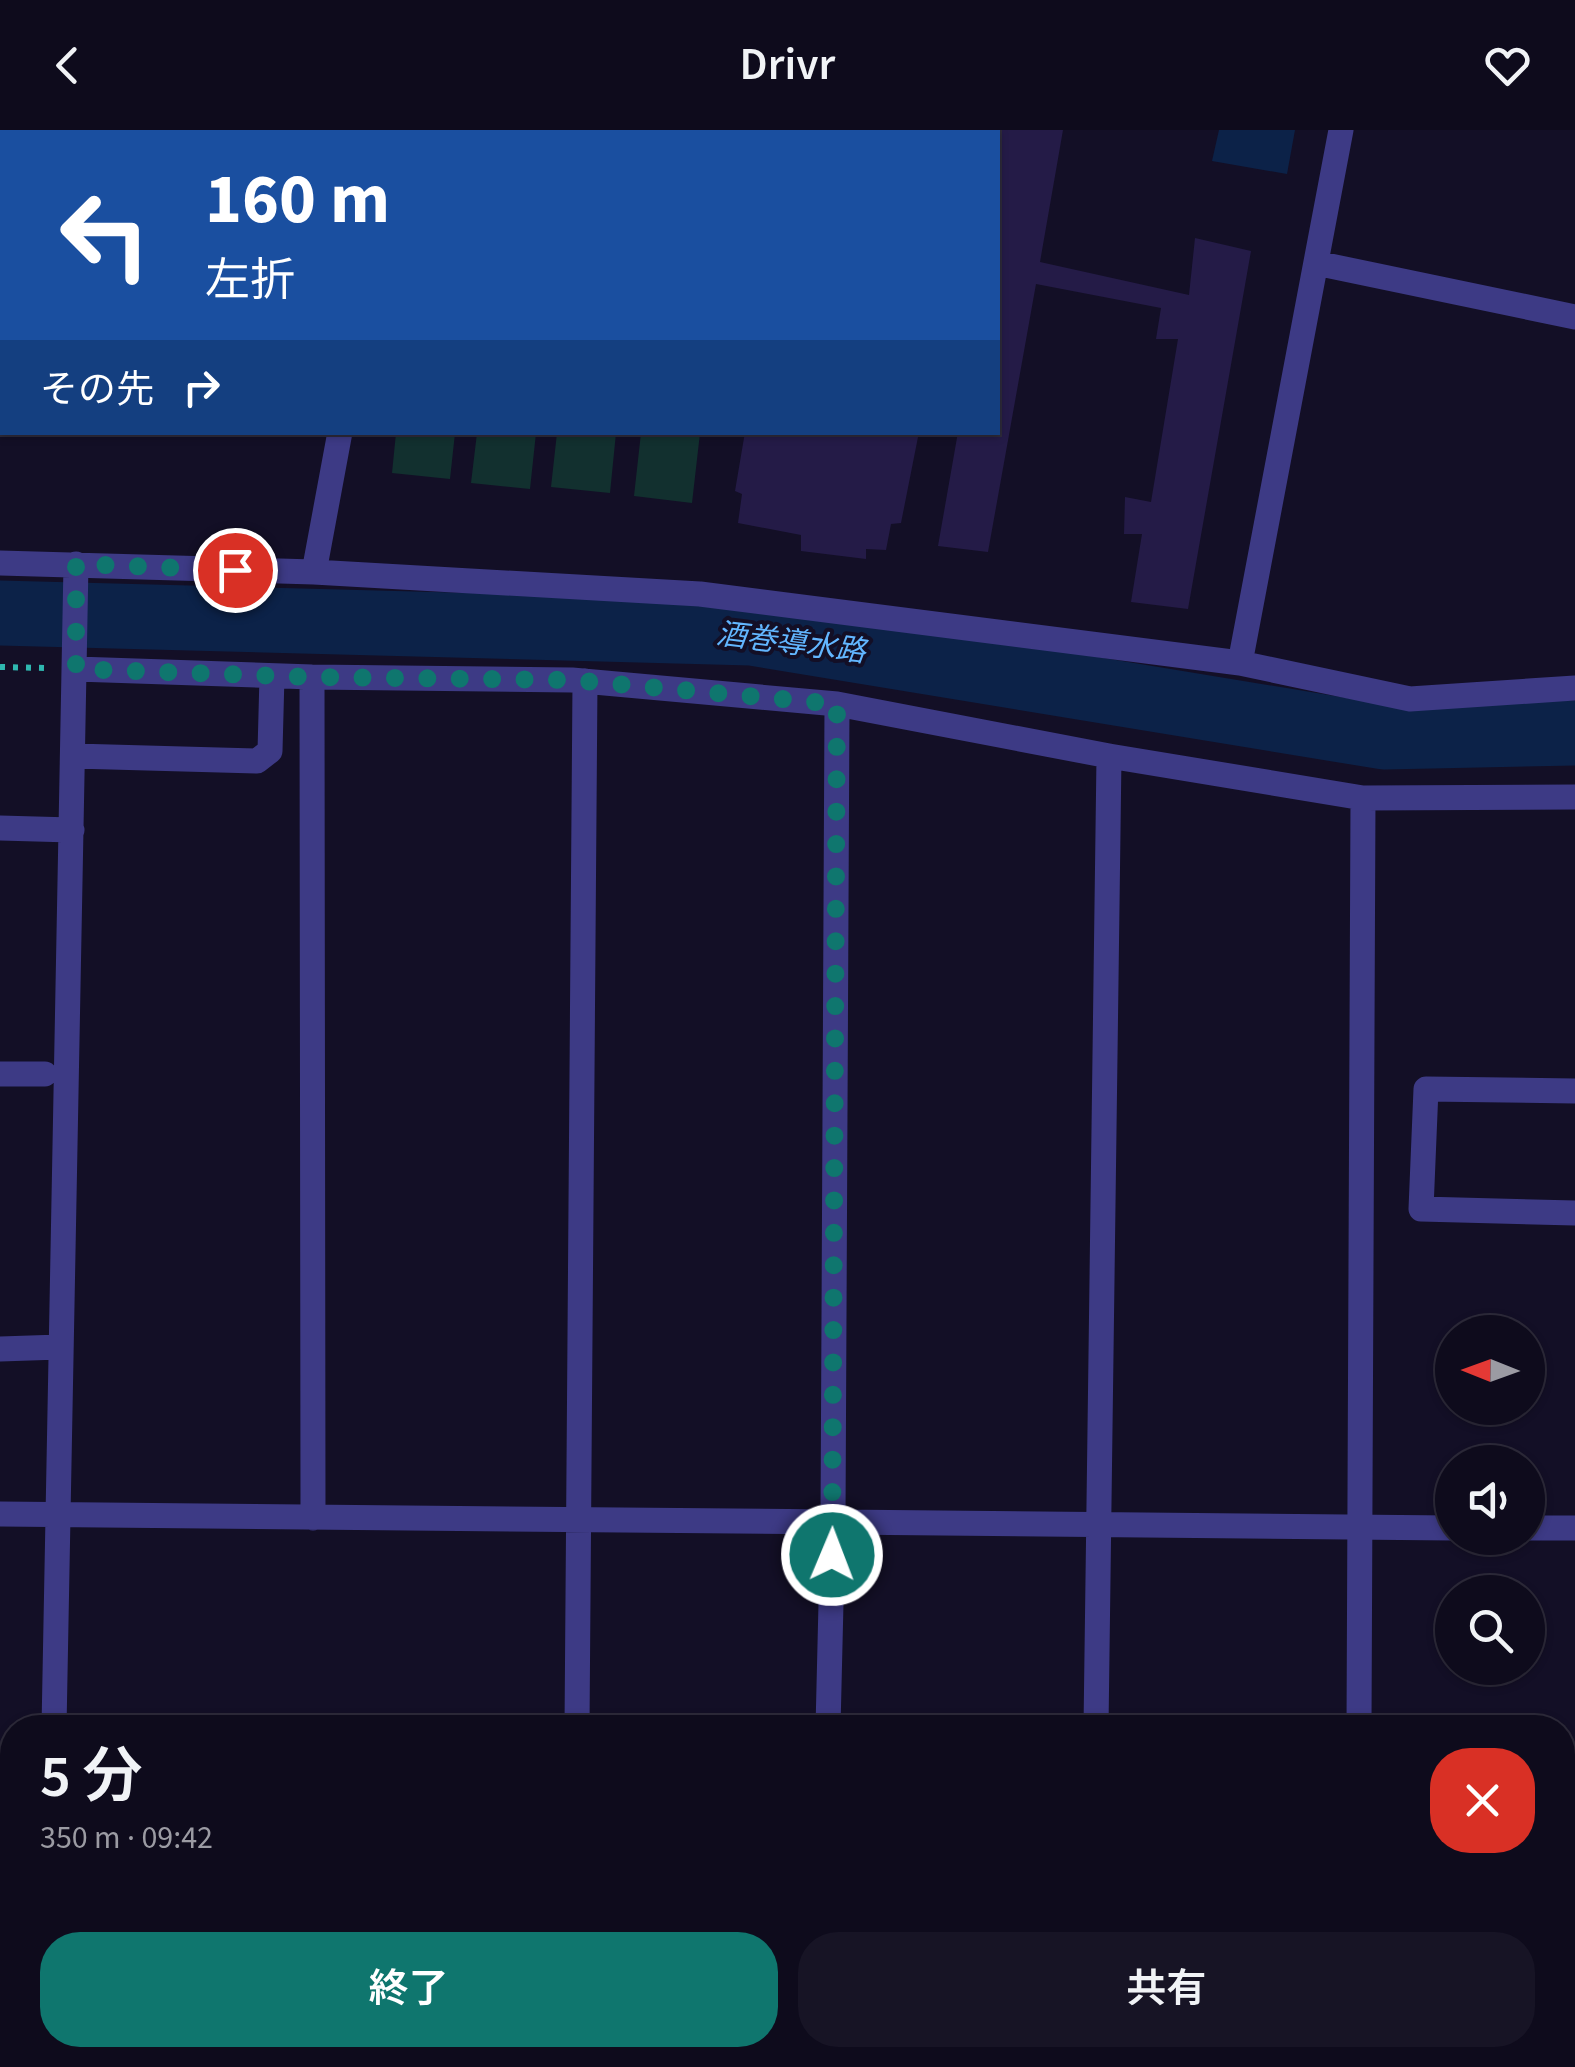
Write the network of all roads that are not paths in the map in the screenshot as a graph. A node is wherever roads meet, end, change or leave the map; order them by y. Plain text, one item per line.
1 (1342, 130) edge
2 (1316, 263) junction
3 (1575, 316) edge
4 (339, 435) edge
5 (0, 563) edge
6 (76, 564) junction
7 (314, 572) junction
8 (76, 657) junction
9 (1240, 663) junction
10 (272, 676) junction
11 (312, 677) junction
12 (585, 681) junction
13 (1575, 688) edge
14 (837, 704) junction
15 (74, 756) junction
16 (1109, 756) junction
17 (1575, 797) edge
18 (1363, 798) junction
19 (0, 828) edge
20 (72, 830) junction
21 (0, 1074) edge
22 (46, 1074) dead end
23 (1575, 1091) edge
24 (1575, 1213) edge
25 (60, 1347) junction
26 (0, 1348) edge
27 (0, 1514) edge
28 (58, 1516) junction
29 (313, 1518) junction
30 (578, 1519) junction
31 (833, 1520) junction
32 (1098, 1523) junction
33 (1361, 1528) junction
34 (1435, 1528) edge
35 (1545, 1528) edge
36 (1575, 1528) edge
37 (54, 1715) edge
38 (577, 1715) edge
39 (828, 1715) edge
40 (1096, 1715) edge
41 (1359, 1715) edge

1 - 2 street
2 - 3 street
2 - 9 street
4 - 7 street
5 - 6 street
6 - 7 street
6 - 8 street
7 - 9 street
8 - 10 street
8 - 15 street
9 - 13 street
10 - 11 street
10 - 15 street
11 - 12 street
11 - 29 street
12 - 14 street
12 - 30 street
14 - 16 street
14 - 31 street
15 - 20 street
16 - 18 street
16 - 32 street
17 - 18 street
18 - 33 street
19 - 20 street
20 - 25 street
21 - 22 street
23 - 24 street
25 - 26 street
25 - 28 street
27 - 28 street
28 - 29 street
28 - 37 street
29 - 30 street
30 - 31 street
30 - 38 street
31 - 32 street
31 - 39 street
32 - 33 street
32 - 40 street
33 - 34 street
33 - 41 street
35 - 36 street

